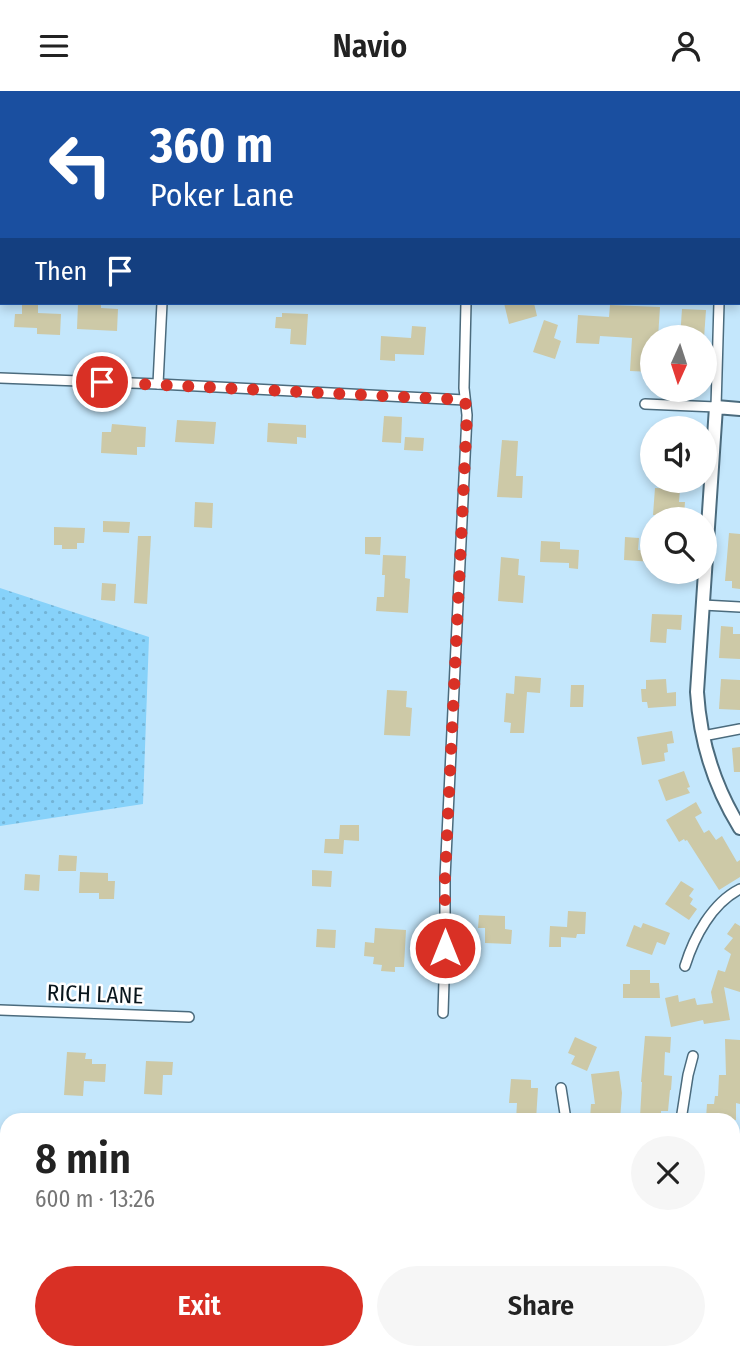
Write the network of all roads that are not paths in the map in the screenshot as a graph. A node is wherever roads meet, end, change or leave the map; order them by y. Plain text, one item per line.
1 (162, 305) edge
2 (467, 305) edge
3 (719, 305) edge
4 (0, 378) edge
5 (158, 384) junction
6 (465, 400) junction
7 (645, 404) dead end
8 (716, 408) junction
9 (740, 409) edge
10 (704, 605) junction
11 (740, 607) edge
12 (740, 729) edge
13 (703, 736) junction
14 (740, 828) edge
15 (740, 889) edge
16 (685, 966) dead end
17 (0, 1010) edge
18 (443, 1013) dead end
19 (189, 1017) dead end
20 (693, 1056) dead end
21 (561, 1088) dead end
22 (565, 1113) edge
23 (682, 1113) edge

1 - 5 street
2 - 6 street
3 - 8 street
4 - 5 street
5 - 6 street
6 - 18 street
7 - 8 street
8 - 9 street
8 - 10 street
10 - 11 street
10 - 13 street
12 - 13 street
13 - 14 street
15 - 16 street
17 - 19 street, RICH LANE
20 - 23 street
21 - 22 street

